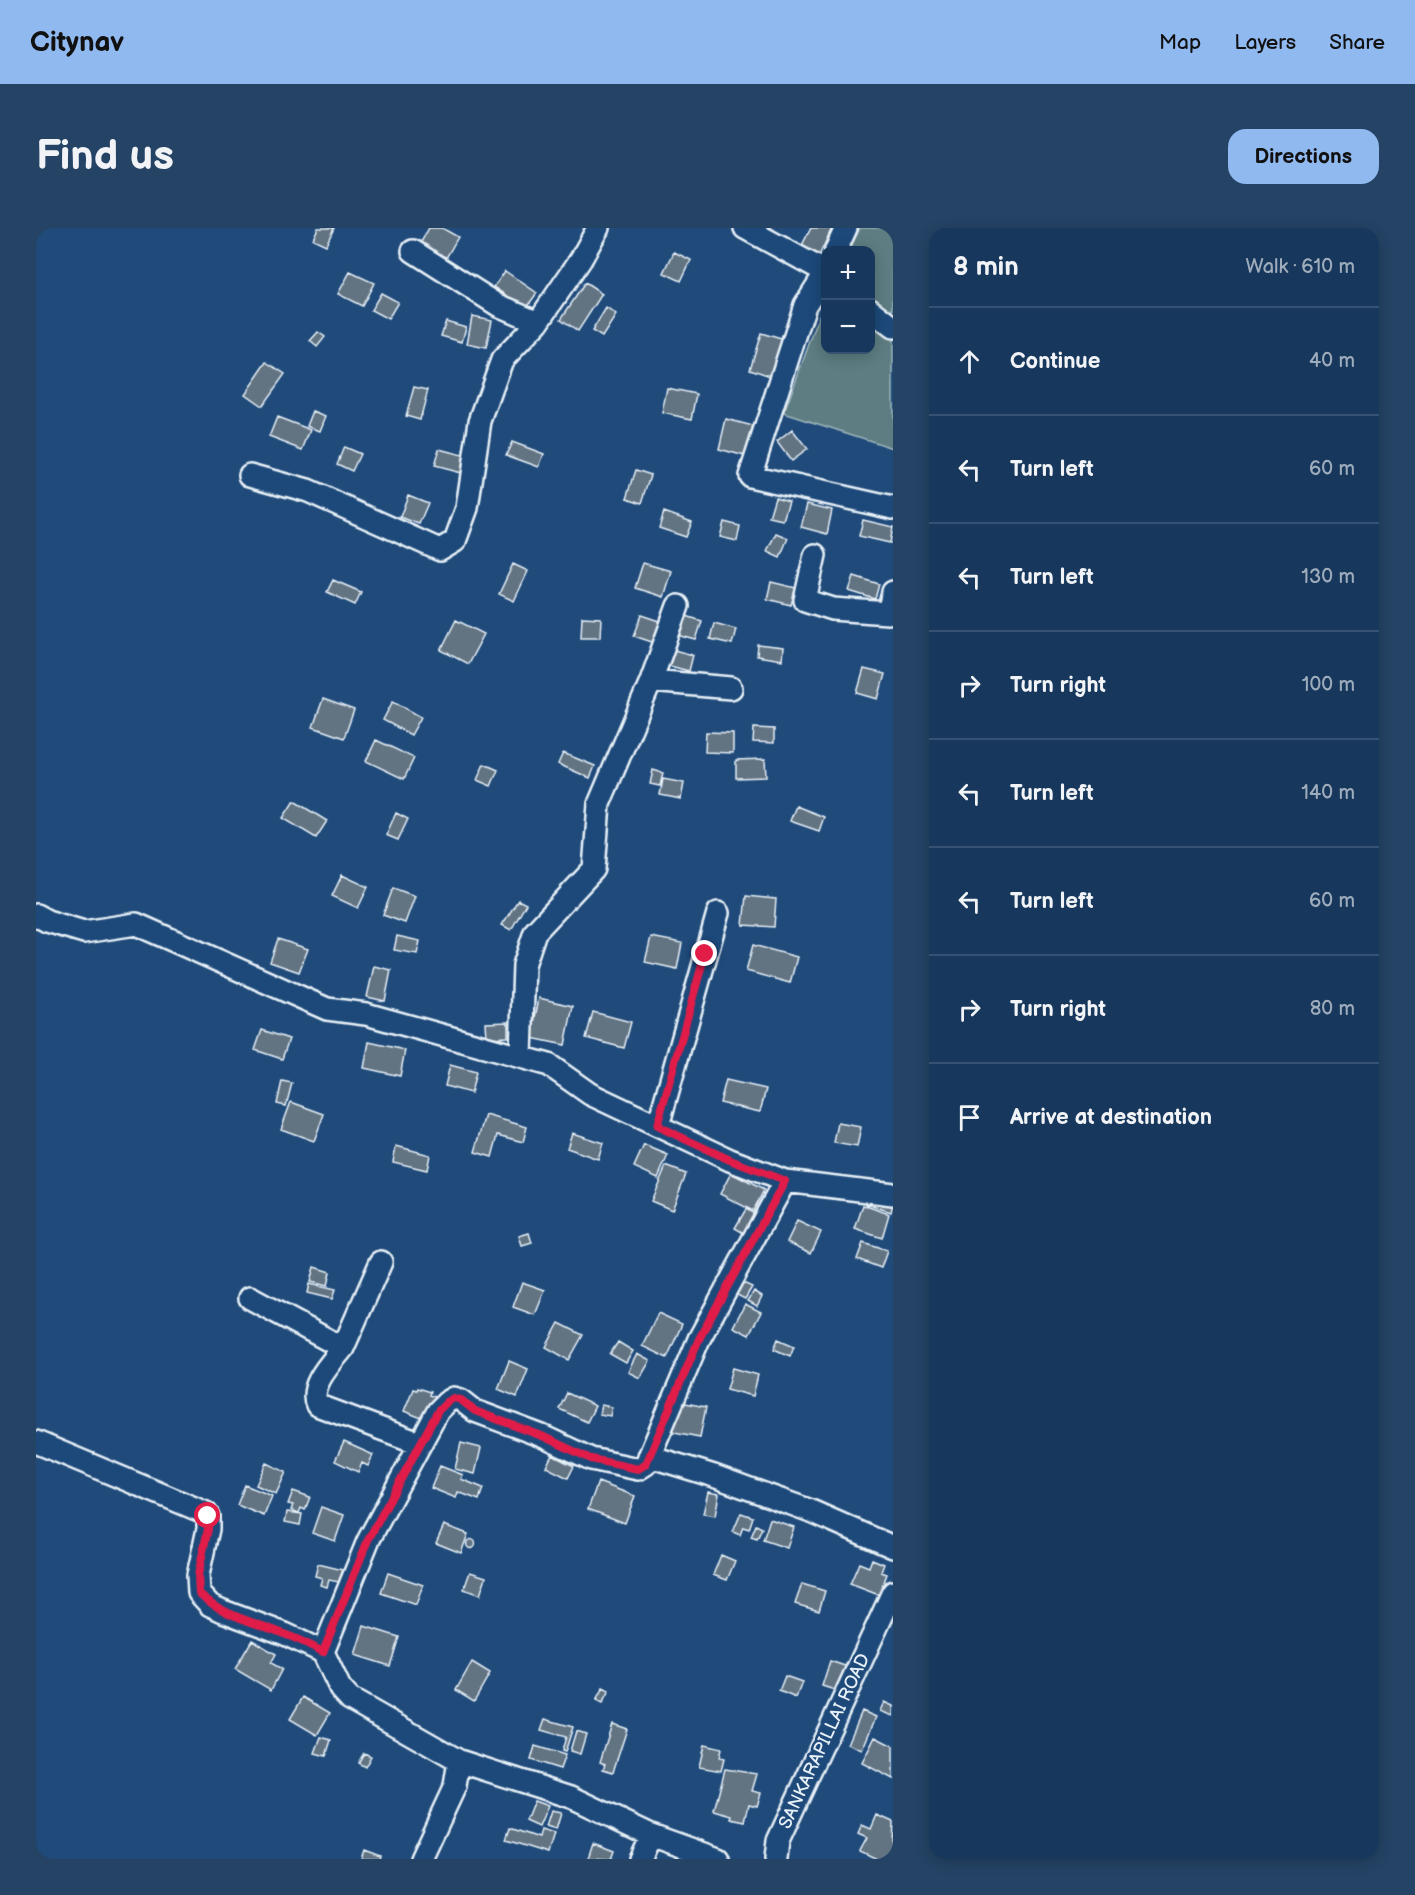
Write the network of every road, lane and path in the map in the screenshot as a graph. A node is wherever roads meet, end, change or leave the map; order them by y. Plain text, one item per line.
1 (598, 228) edge
2 (745, 228) edge
3 (846, 228) edge
4 (838, 246) edge
5 (413, 251) dead end
6 (821, 270) edge
7 (821, 279) edge
8 (875, 313) edge
9 (538, 322) junction
10 (893, 327) edge
11 (250, 474) dead end
12 (893, 508) edge
13 (815, 555) dead end
14 (893, 592) edge
15 (678, 606) dead end
16 (651, 681) junction
17 (731, 688) dead end
18 (718, 913) dead end
19 (36, 915) edge
20 (521, 1056) junction
21 (657, 1126) junction
22 (785, 1181) junction
23 (893, 1194) edge
24 (381, 1262) dead end
25 (250, 1298) dead end
26 (343, 1348) junction
27 (36, 1442) edge
28 (419, 1443) junction
29 (649, 1456) junction
30 (893, 1547) edge
31 (893, 1592) edge
32 (323, 1652) junction
33 (459, 1761) junction
34 (651, 1834) junction
35 (421, 1859) edge
36 (640, 1859) edge
37 (718, 1859) edge
38 (776, 1859) edge

1 - 9 street
2 - 6 street
3 - 4 street
5 - 9 street
7 - 12 street
8 - 10 street
9 - 11 street
13 - 14 street
15 - 16 street
16 - 17 street
16 - 20 street
18 - 21 street
19 - 20 street
20 - 21 street
21 - 22 street
22 - 23 street
22 - 29 street
24 - 26 street
25 - 26 street
26 - 28 street
27 - 32 street
28 - 29 street
28 - 32 street
29 - 30 street
31 - 38 street, SANKARAPILLAI ROAD
32 - 33 street
33 - 34 street
33 - 35 street
34 - 36 street
34 - 37 street

